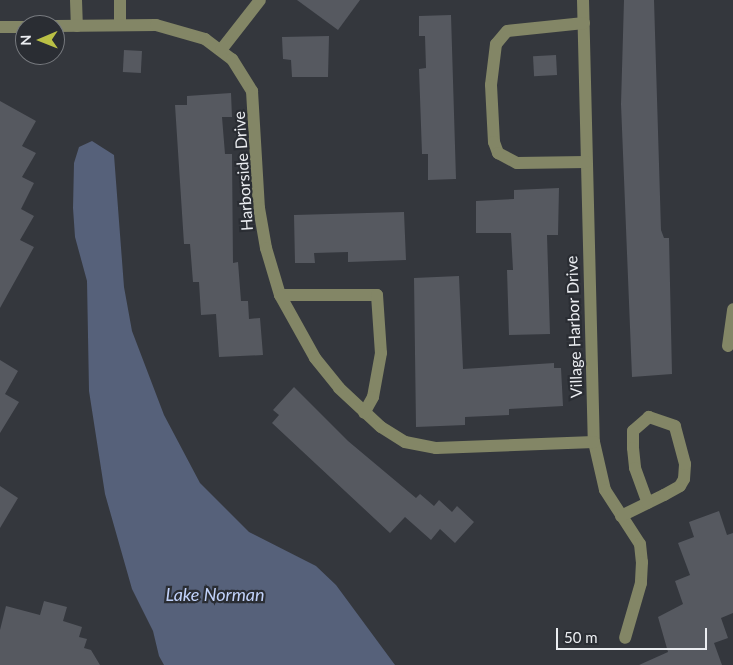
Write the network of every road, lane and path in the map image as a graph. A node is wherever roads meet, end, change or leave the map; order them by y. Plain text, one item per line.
1 (76, 0) edge
2 (120, 0) edge
3 (260, 0) edge
4 (583, 0) edge
5 (584, 23) junction
6 (120, 24) junction
7 (65, 26) edge
8 (77, 26) junction
9 (15, 27) edge
10 (0, 28) edge
11 (221, 50) junction
12 (586, 162) junction
13 (280, 295) junction
14 (733, 309) edge
15 (728, 346) dead end
16 (364, 412) junction
17 (594, 442) junction
18 (648, 502) junction
19 (621, 516) junction
20 (625, 638) dead end

1 - 8 street
2 - 6 street
3 - 11 street
4 - 5 street, Village Harbor Drive
5 - 12 street, Village Harbor Drive
5 - 12 street
6 - 8 street, Harborside Drive
6 - 11 street, Harborside Drive
7 - 8 street, Harborside Drive
9 - 10 street
11 - 13 street, Harborside Drive
12 - 17 street, Village Harbor Drive
13 - 16 street, Harborside Drive
13 - 16 street
14 - 15 street
16 - 17 street, Harborside Drive
17 - 19 street, Village Harbor Drive
18 - 18 street
18 - 19 street
19 - 20 street, Village Harbor Drive

